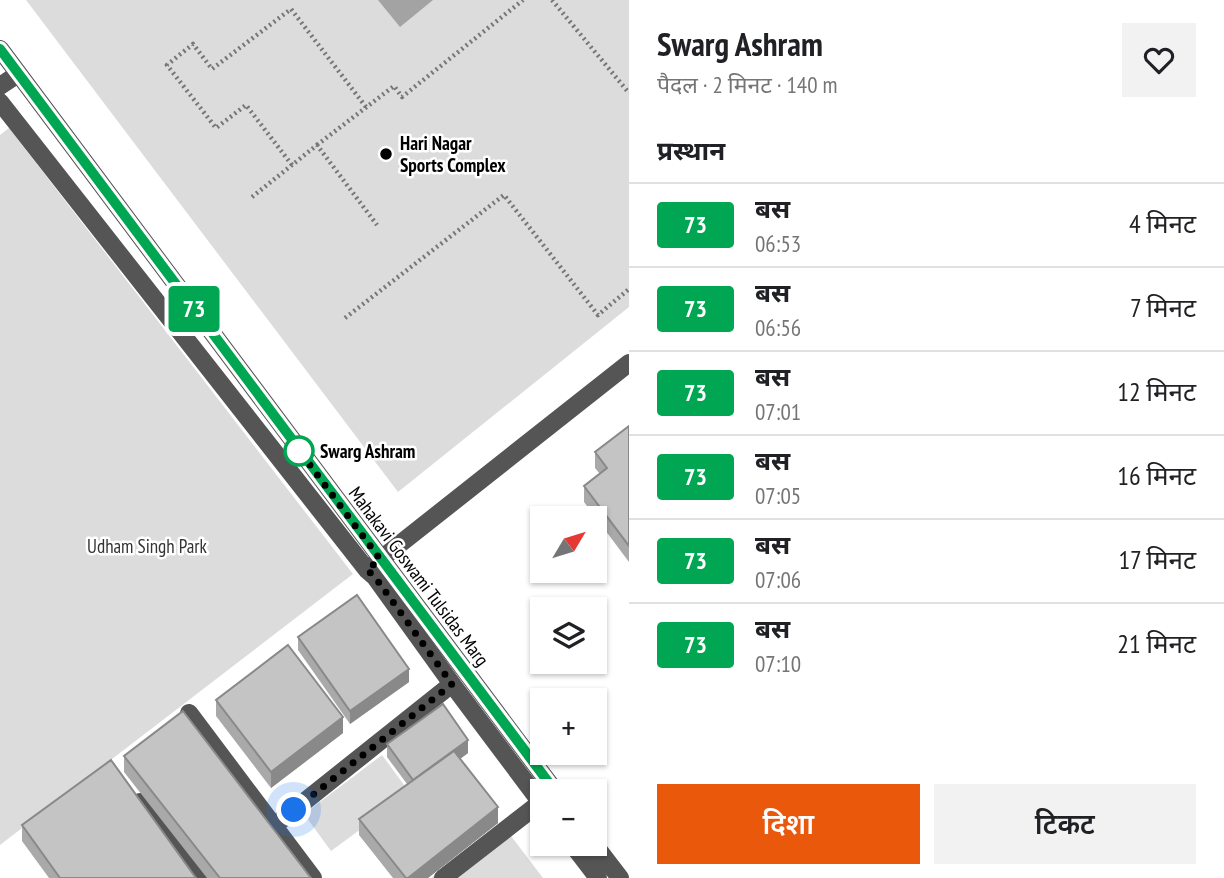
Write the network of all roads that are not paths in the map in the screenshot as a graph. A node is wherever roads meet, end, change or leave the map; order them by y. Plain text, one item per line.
1 (0, 49) edge
2 (18, 74) junction
3 (0, 86) edge
4 (0, 102) edge
5 (629, 363) edge
6 (374, 565) junction
7 (452, 684) junction
8 (189, 713) dead end
9 (530, 779) edge
10 (531, 779) edge
11 (129, 789) edge
12 (530, 811) edge
13 (275, 825) junction
14 (581, 856) edge
15 (603, 856) edge
16 (201, 878) edge
17 (313, 878) edge
18 (443, 878) edge
19 (598, 878) edge
20 (620, 878) edge

1 - 2 street, Mahakavi Goswami Tulsidas Marg
2 - 3 street
2 - 6 street, Mahakavi Goswami Tulsidas Marg
4 - 6 street, Mahakavi Goswami Tulsidas Marg
5 - 6 street
6 - 7 street, Mahakavi Goswami Tulsidas Marg
6 - 10 street, Mahakavi Goswami Tulsidas Marg
7 - 9 street, Mahakavi Goswami Tulsidas Marg
7 - 13 street
8 - 13 street
11 - 16 street
12 - 18 street
13 - 17 street
14 - 19 street
15 - 20 street

